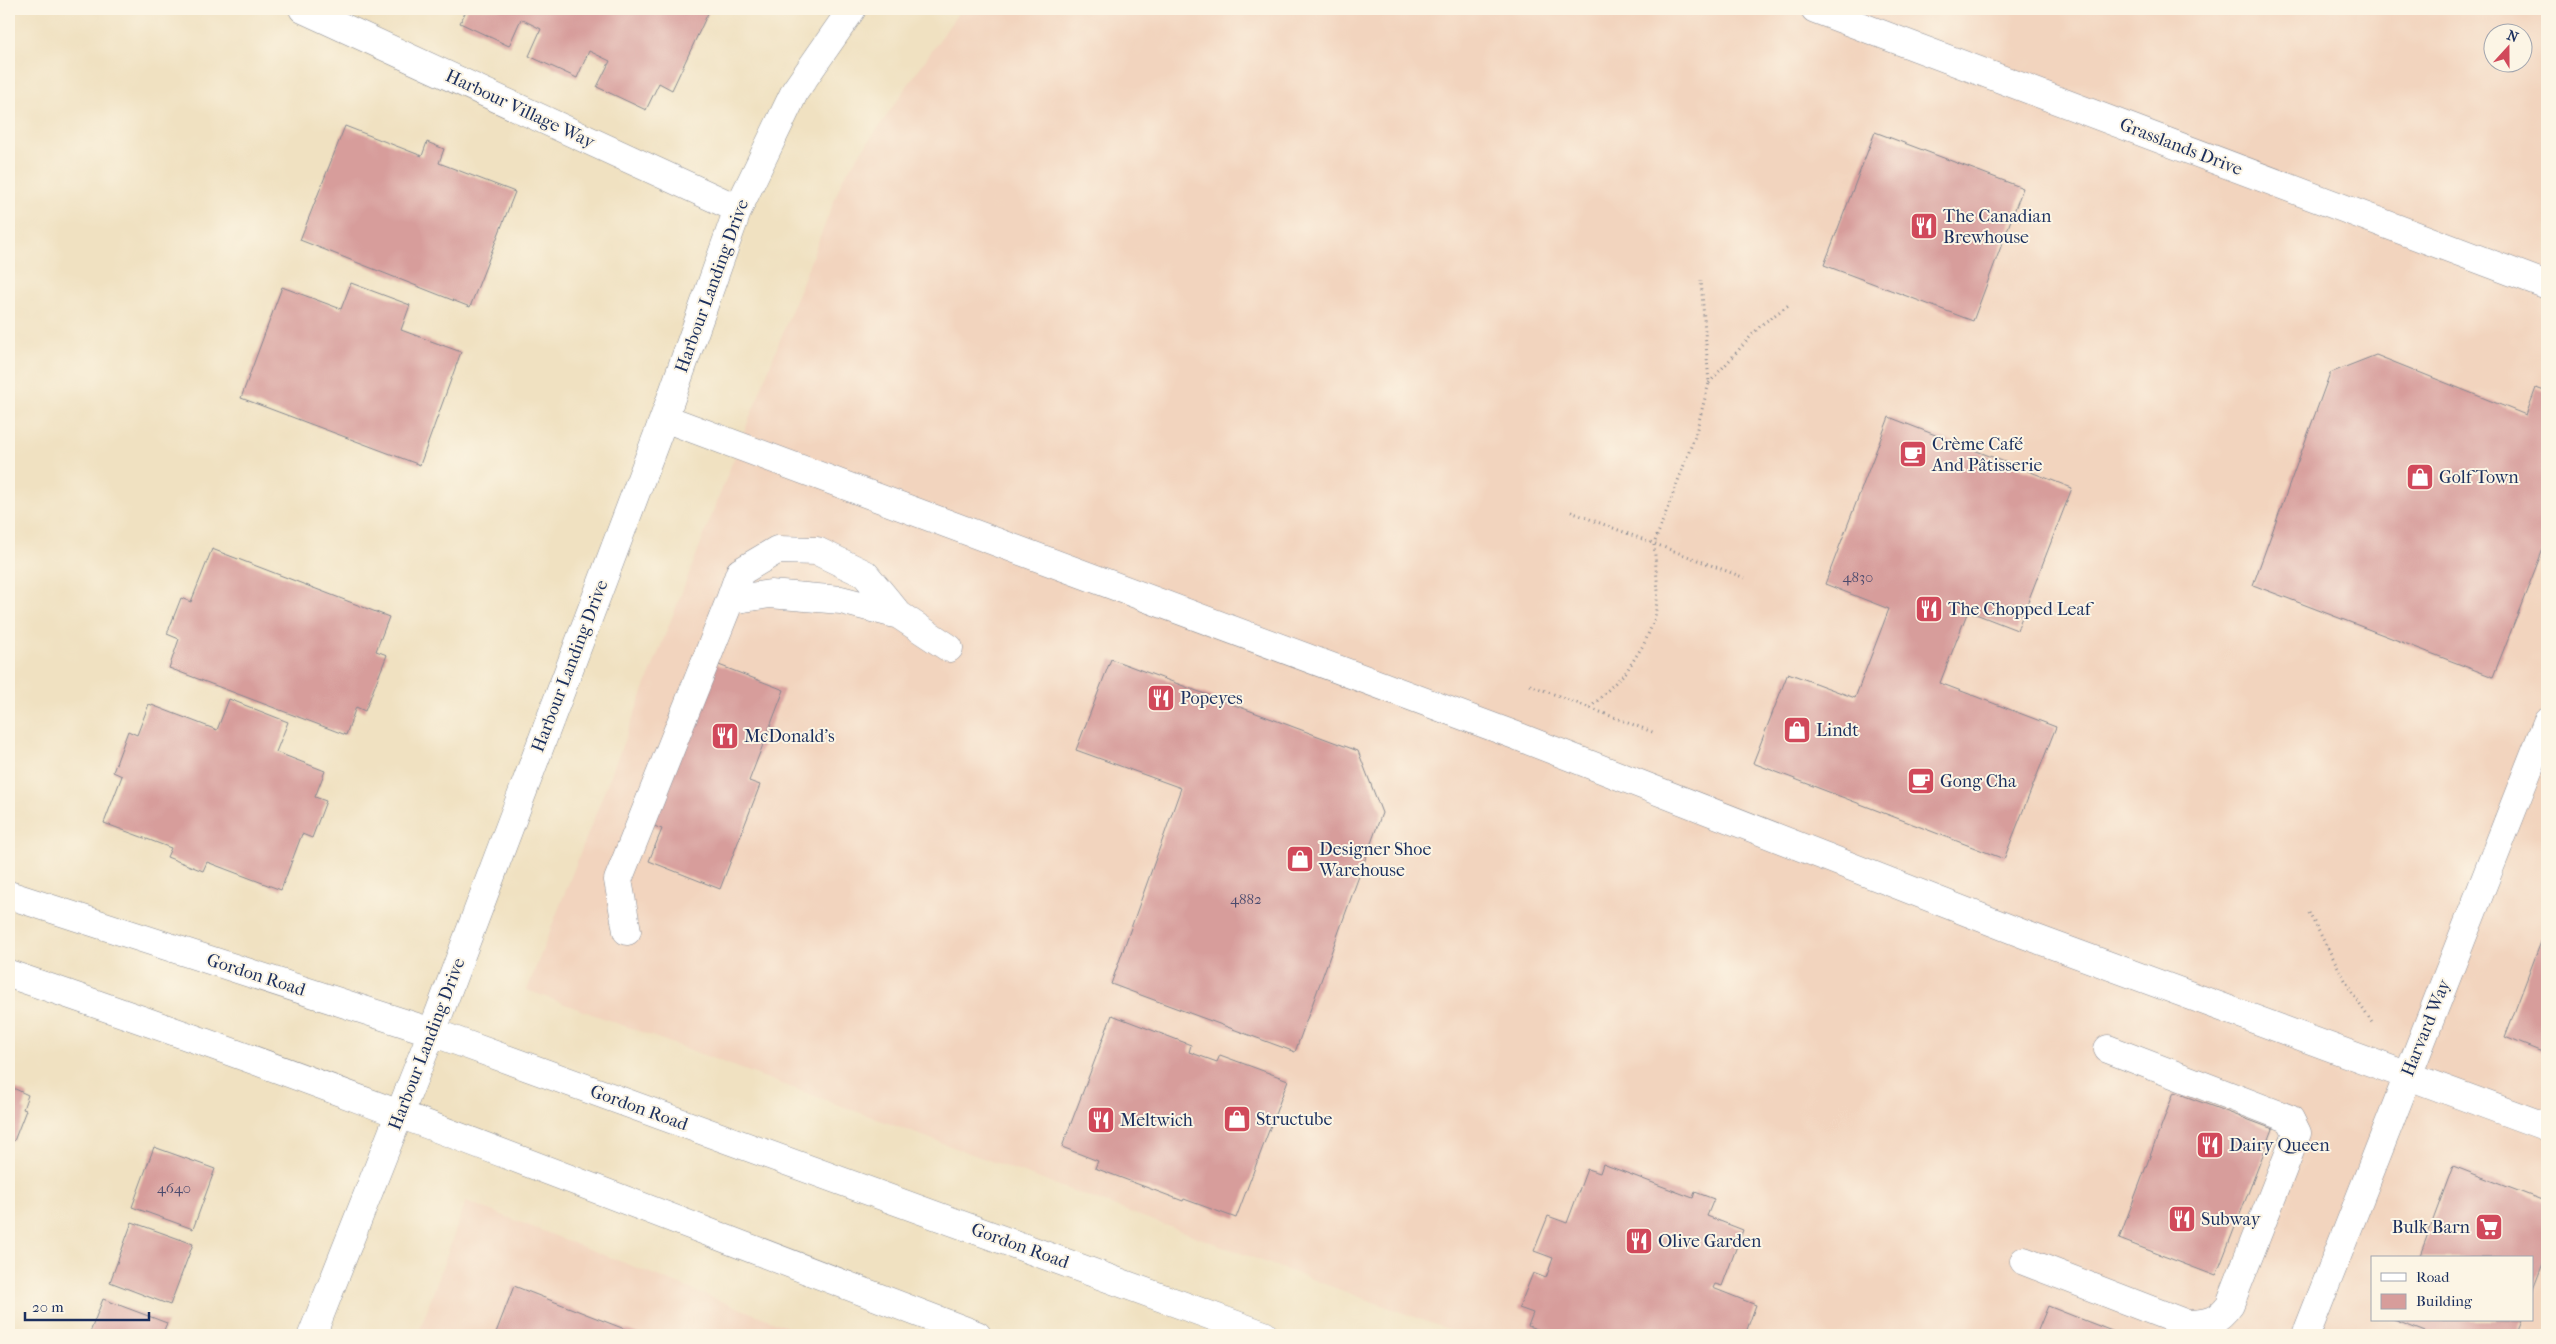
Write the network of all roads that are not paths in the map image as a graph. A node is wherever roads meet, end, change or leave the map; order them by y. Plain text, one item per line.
1 (302, 9) edge
2 (852, 9) edge
3 (1814, 9) edge
4 (738, 209) junction
5 (2547, 285) edge
6 (664, 418) junction
7 (730, 600) junction
8 (899, 615) junction
9 (949, 648) dead end
10 (2547, 722) edge
11 (9, 895) edge
12 (626, 931) dead end
13 (9, 974) edge
14 (432, 1032) junction
15 (2108, 1050) dead end
16 (2407, 1074) junction
17 (400, 1115) junction
18 (2547, 1127) edge
19 (2024, 1261) dead end
20 (312, 1335) edge
21 (977, 1335) edge
22 (1264, 1335) edge
23 (2306, 1335) edge

1 - 4 street, Harbour Village Way
2 - 4 street, Harbour Landing Drive
3 - 5 street, Grasslands Drive
4 - 6 street, Harbour Landing Drive
6 - 14 street, Harbour Landing Drive
6 - 16 street
7 - 8 street
7 - 8 street
7 - 12 street
8 - 9 street
10 - 16 street, Harvard Way
11 - 14 street, Gordon Road
13 - 17 street
14 - 17 street, Harbour Landing Drive
14 - 22 street, Gordon Road
15 - 19 street
16 - 18 street
16 - 23 street, Harvard Way
17 - 20 street, Harbour Landing Drive
17 - 21 street

